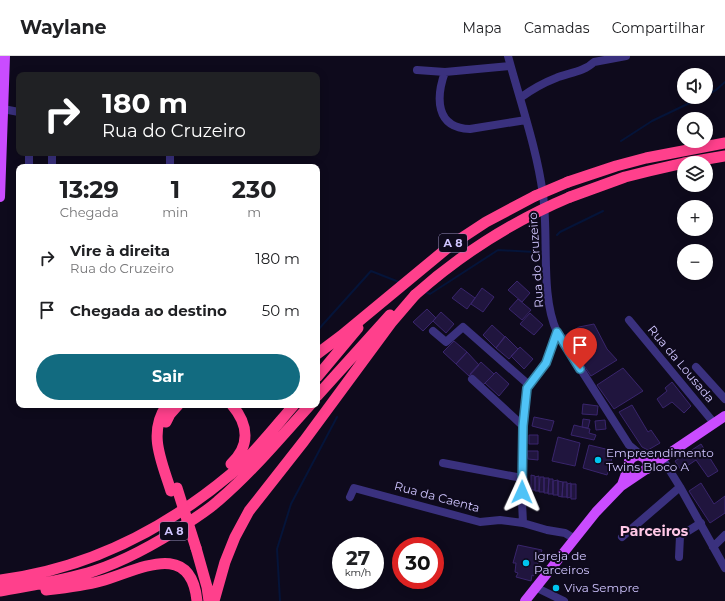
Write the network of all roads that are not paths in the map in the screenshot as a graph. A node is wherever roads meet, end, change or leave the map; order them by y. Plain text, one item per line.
1 (5, 56) edge
2 (508, 56) edge
3 (626, 56) edge
4 (594, 59) edge
5 (510, 66) junction
6 (417, 70) dead end
7 (445, 72) junction
8 (520, 98) junction
9 (3, 109) junction
10 (16, 111) edge
11 (526, 120) junction
12 (725, 143) edge
13 (725, 156) edge
14 (713, 158) edge
15 (677, 164) edge
16 (0, 197) edge
17 (380, 304) junction
18 (392, 317) junction
19 (629, 320) dead end
20 (433, 330) dead end
21 (557, 332) junction
22 (320, 352) edge
23 (696, 367) dead end
24 (320, 374) edge
25 (472, 379) dead end
26 (529, 385) junction
27 (320, 393) edge
28 (725, 399) edge
29 (165, 408) edge
30 (176, 408) edge
31 (234, 408) edge
32 (291, 408) edge
33 (307, 408) edge
34 (725, 416) edge
35 (714, 424) junction
36 (523, 426) junction
37 (629, 445) junction
38 (643, 456) junction
39 (662, 458) junction
40 (443, 462) dead end
41 (629, 464) junction
42 (647, 469) junction
43 (637, 474) junction
44 (522, 478) junction
45 (216, 485) junction
46 (621, 486) junction
47 (680, 487) junction
48 (174, 490) junction
49 (350, 497) dead end
50 (523, 523) junction
51 (701, 523) junction
52 (725, 534) edge
53 (622, 538) dead end
54 (574, 539) junction
55 (713, 547) junction
56 (193, 549) junction
57 (679, 557) dead end
58 (725, 568) edge
59 (0, 580) edge
60 (535, 587) junction
61 (0, 592) edge
62 (197, 601) edge
63 (200, 601) edge
64 (209, 601) edge
65 (214, 601) edge
66 (525, 601) edge
67 (564, 601) edge

1 - 9 main road
2 - 5 street, Rua do Cruzeiro
3 - 4 street
4 - 8 street
5 - 7 street
5 - 8 street, Rua do Cruzeiro
6 - 7 street
7 - 11 street
8 - 11 street, Rua do Cruzeiro
9 - 10 street
9 - 16 main road
11 - 21 street, Rua do Cruzeiro
12 - 17 highway, A 8, bridge
13 - 14 highway, A 8
15 - 18 highway, A 8, bridge
17 - 22 highway
17 - 24 highway, A 8
18 - 27 highway, A 8
18 - 65 highway
19 - 35 street, Rua da Lousada
20 - 26 street
21 - 26 street
21 - 37 street, Rua do Cruzeiro
23 - 28 street
25 - 36 street
26 - 36 street
29 - 48 highway
30 - 48 highway
31 - 45 highway
32 - 45 highway, A 8
33 - 61 highway, A 8
34 - 35 main road
35 - 39 main road
36 - 44 street
37 - 38 street, Rua do Cruzeiro
37 - 41 street, Rua do Cruzeiro
38 - 39 main road
38 - 41 main road
38 - 42 main road
39 - 42 main road
39 - 47 street
40 - 44 street
41 - 43 main road
41 - 46 main road
42 - 43 main road
43 - 46 main road
44 - 50 street
45 - 59 highway, A 8
46 - 54 main road
47 - 51 street
47 - 53 street
48 - 56 highway
49 - 50 street, Rua da Caenta
50 - 54 street
51 - 55 street
51 - 57 street
52 - 55 street
54 - 60 main road
55 - 58 street
56 - 63 highway
56 - 64 highway
60 - 66 main road
60 - 67 street
61 - 62 highway

